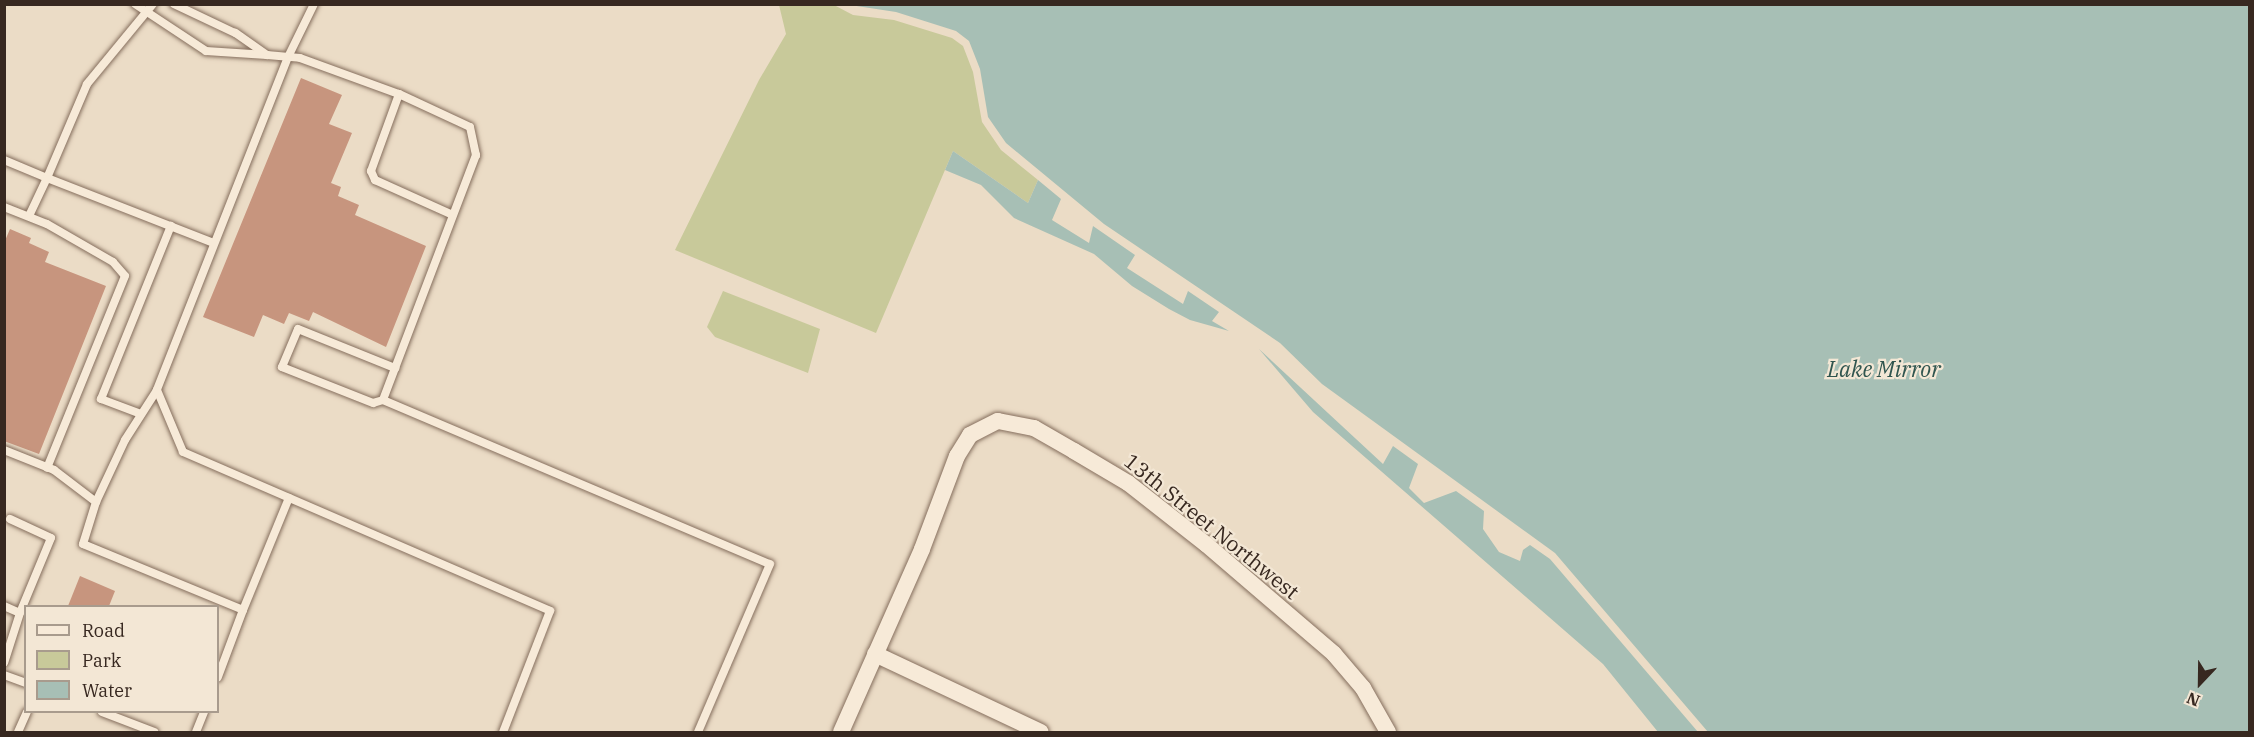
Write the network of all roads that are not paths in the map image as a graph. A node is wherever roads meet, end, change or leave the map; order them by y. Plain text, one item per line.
1 (135, 4) edge
2 (153, 4) edge
3 (174, 4) edge
4 (314, 4) edge
5 (146, 13) junction
6 (267, 55) junction
7 (288, 57) junction
8 (399, 94) junction
9 (4, 160) edge
10 (47, 178) junction
11 (4, 207) edge
12 (453, 214) junction
13 (29, 216) junction
14 (171, 226) junction
15 (214, 243) junction
16 (395, 368) junction
17 (157, 390) junction
18 (383, 400) junction
19 (141, 414) junction
20 (4, 450) edge
21 (47, 468) junction
22 (289, 498) junction
23 (96, 502) junction
24 (10, 519) dead end
25 (4, 606) edge
26 (243, 610) junction
27 (20, 613) junction
28 (875, 654) junction
29 (4, 663) edge
30 (219, 674) edge
31 (4, 675) edge
32 (24, 682) edge
33 (26, 713) edge
34 (107, 713) edge
35 (203, 713) edge
36 (18, 732) edge
37 (154, 732) edge
38 (196, 732) edge
39 (503, 732) edge
40 (698, 732) edge
41 (840, 732) edge
42 (1041, 732) edge
43 (1388, 732) edge

1 - 5 lane
2 - 5 lane
3 - 6 lane
4 - 7 lane
5 - 6 lane
5 - 10 lane
6 - 7 lane
7 - 8 lane
7 - 15 lane
8 - 12 lane
8 - 12 lane
9 - 10 lane
10 - 13 lane
10 - 14 lane
11 - 13 lane
12 - 16 lane
13 - 21 lane
14 - 15 lane
14 - 19 lane
15 - 17 lane
16 - 18 lane
16 - 18 lane
17 - 19 lane
17 - 22 lane
18 - 40 lane
19 - 23 lane
20 - 21 lane
21 - 23 lane
22 - 26 lane
22 - 39 lane
23 - 26 lane
24 - 27 lane
25 - 27 lane
26 - 30 lane
27 - 29 lane
28 - 41 street, 13th Street Northwest
28 - 42 street
28 - 43 street, 13th Street Northwest
31 - 32 lane
33 - 36 lane
34 - 37 lane
35 - 38 lane

